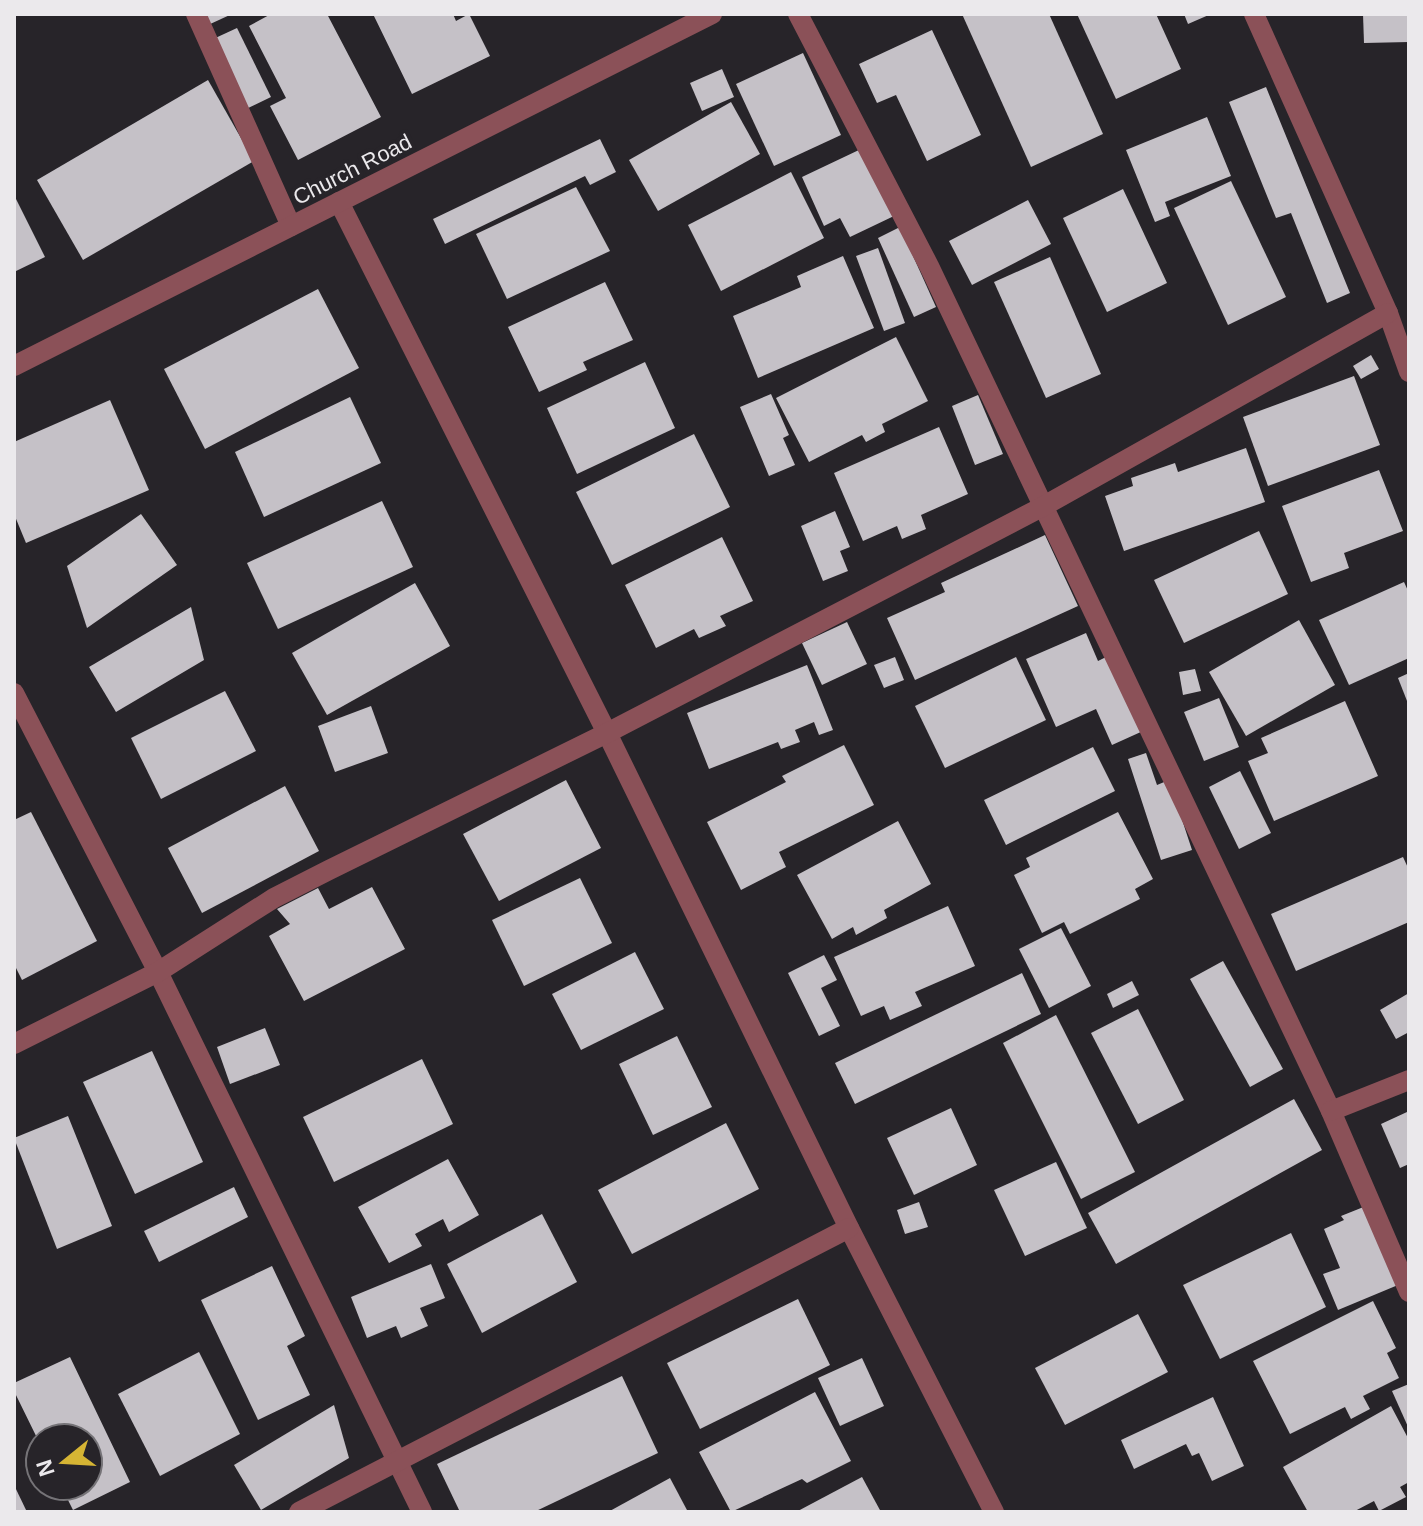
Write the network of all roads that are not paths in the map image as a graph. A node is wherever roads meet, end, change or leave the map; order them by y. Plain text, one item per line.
1 (196, 14) edge
2 (712, 14) edge
3 (798, 14) edge
4 (1254, 14) edge
5 (339, 202) junction
6 (291, 226) junction
7 (1388, 313) junction
8 (14, 366) edge
9 (1409, 372) edge
10 (1042, 507) junction
11 (14, 693) edge
12 (607, 733) junction
13 (158, 972) junction
14 (14, 1044) edge
15 (1409, 1080) edge
16 (1331, 1111) junction
17 (849, 1228) junction
18 (1409, 1292) edge
19 (395, 1461) junction
20 (299, 1512) edge
21 (422, 1512) edge
22 (994, 1512) edge

1 - 6 street
2 - 5 street, Church Road
3 - 10 street
4 - 7 street
5 - 6 street, Church Road
5 - 12 street
6 - 8 street, Church Road
7 - 9 street
7 - 10 street
10 - 12 street
10 - 16 street
11 - 13 street
12 - 13 street
12 - 17 street
13 - 14 street
13 - 19 street
15 - 16 street
16 - 18 street
17 - 19 street
17 - 22 street
19 - 20 street
19 - 21 street

